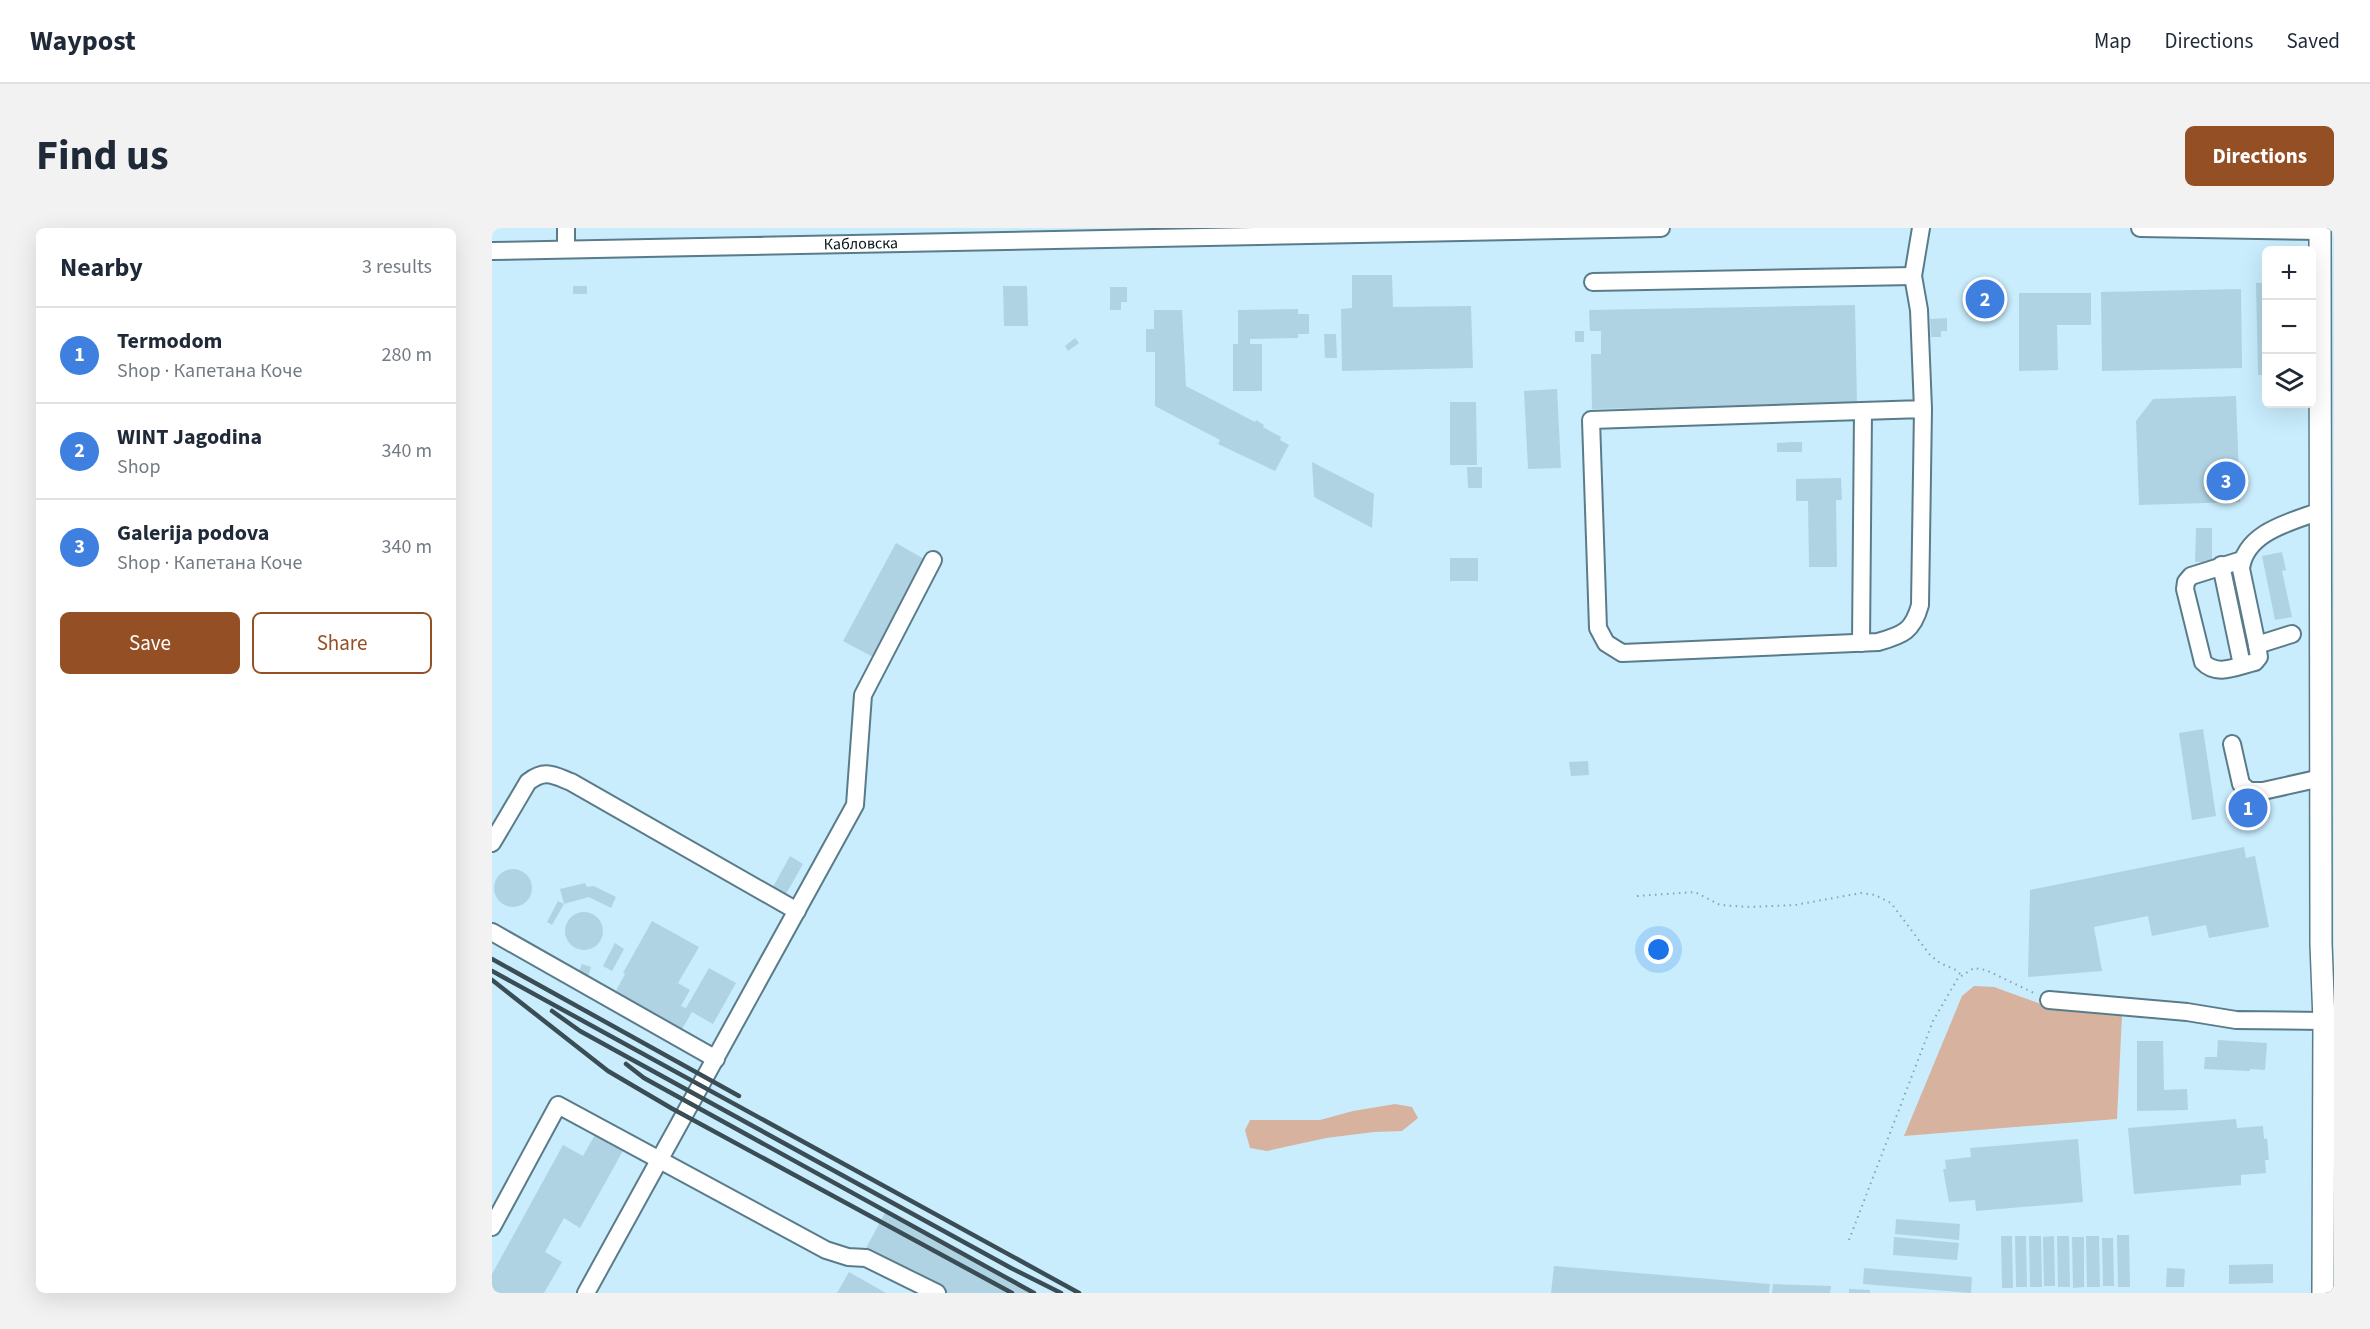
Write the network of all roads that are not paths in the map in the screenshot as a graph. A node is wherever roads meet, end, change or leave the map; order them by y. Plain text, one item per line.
1 (566, 228) edge
2 (1661, 228) edge
3 (1921, 228) edge
4 (2140, 228) edge
5 (1400, 230) edge
6 (2320, 230) edge
7 (1295, 232) edge
8 (566, 249) junction
9 (492, 251) edge
10 (1913, 276) junction
11 (1593, 282) dead end
12 (1923, 409) junction
13 (1863, 411) junction
14 (2320, 511) junction
15 (933, 560) dead end
16 (2242, 560) junction
17 (2221, 566) junction
18 (2292, 634) dead end
19 (1861, 643) junction
20 (2257, 645) junction
21 (2242, 665) junction
22 (2232, 744) dead end
23 (2321, 778) junction
24 (492, 843) edge
25 (797, 911) junction
26 (492, 932) edge
27 (2328, 943) edge
28 (2049, 1000) road end
29 (2324, 1021) junction
30 (716, 1059) junction
31 (660, 1160) junction
32 (492, 1227) edge
33 (586, 1293) edge
34 (937, 1293) edge
35 (2323, 1293) edge

1 - 8 street
2 - 5 street, Кабловска
3 - 10 street
4 - 6 street
5 - 7 street, Кабловска
6 - 14 main road
7 - 8 street, Кабловска
8 - 9 street, Кабловска
10 - 11 street
10 - 12 street
12 - 13 street
12 - 19 street
13 - 19 street
13 - 19 street
14 - 16 street
14 - 23 main road
15 - 25 street
16 - 17 street
16 - 20 street
17 - 21 street
17 - 21 street
18 - 20 street
20 - 21 street
22 - 23 street
23 - 27 main road
24 - 25 street
25 - 30 street
26 - 30 street
27 - 29 main road
28 - 29 street
29 - 35 main road
30 - 31 street
31 - 32 street
31 - 33 street
31 - 34 street

